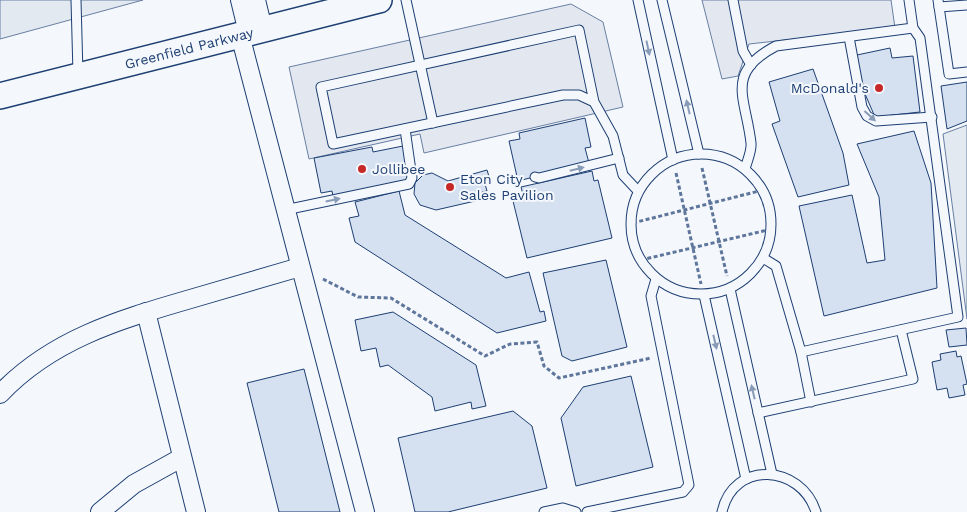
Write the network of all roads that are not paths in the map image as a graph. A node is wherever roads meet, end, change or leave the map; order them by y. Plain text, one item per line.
1 (76, 0) edge
2 (240, 0) edge
3 (256, 0) edge
4 (379, 0) edge
5 (406, 0) edge
6 (638, 0) edge
7 (662, 0) edge
8 (734, 0) edge
9 (909, 0) edge
10 (939, 4) edge
11 (967, 5) edge
12 (913, 28) junction
13 (250, 32) junction
14 (849, 37) junction
15 (420, 64) junction
16 (751, 65) junction
17 (967, 72) edge
18 (78, 74) junction
19 (0, 96) edge
20 (594, 102) junction
21 (932, 117) junction
22 (433, 123) junction
23 (405, 129) junction
24 (699, 154) junction
25 (619, 158) junction
26 (672, 160) junction
27 (745, 169) junction
28 (535, 177) dead end
29 (638, 192) junction
30 (285, 210) junction
31 (763, 258) junction
32 (300, 267) junction
33 (656, 279) junction
34 (730, 289) junction
35 (704, 295) junction
36 (146, 312) junction
37 (901, 330) junction
38 (801, 352) junction
39 (0, 394) edge
40 (811, 402) junction
41 (758, 413) junction
42 (181, 458) junction
43 (772, 474) junction
44 (746, 480) junction
45 (100, 512) edge
46 (196, 512) edge
47 (365, 512) edge
48 (544, 512) edge
49 (576, 512) edge
50 (587, 512) edge
51 (722, 512) edge
52 (816, 512) edge

1 - 18 lane
2 - 13 street
3 - 13 street
4 - 13 main road, Greenfield Parkway
5 - 15 lane
6 -> 26 lane
24 -> 7 lane
8 - 16 lane
9 - 12 lane
10 - 11 lane
10 - 17 lane
12 - 14 lane
12 - 21 lane
13 - 18 main road, Greenfield Parkway
13 - 30 street
14 - 16 lane
14 -> 21 lane
15 - 20 lane
15 - 22 lane
15 - 23 lane
16 - 27 lane
18 - 19 main road, Greenfield Parkway
20 - 22 lane
20 - 25 lane
21 - 37 lane
22 - 23 lane
30 -> 23 lane
24 - 26 lane
24 - 27 lane
28 -> 25 lane
25 - 29 lane
26 - 29 lane
27 - 31 lane
29 - 33 lane
30 - 32 street
31 - 34 lane
31 - 38 lane
32 - 36 street
32 - 47 street
33 - 35 lane
33 - 50 lane
34 - 35 lane
41 -> 34 lane
35 -> 44 lane
36 - 39 street
36 - 42 street
37 - 38 lane
37 - 40 lane
38 - 40 lane
40 - 41 lane
41 - 43 lane
42 - 45 street
42 - 46 street
43 - 44 lane
43 - 52 lane
44 - 51 lane
48 - 49 lane

